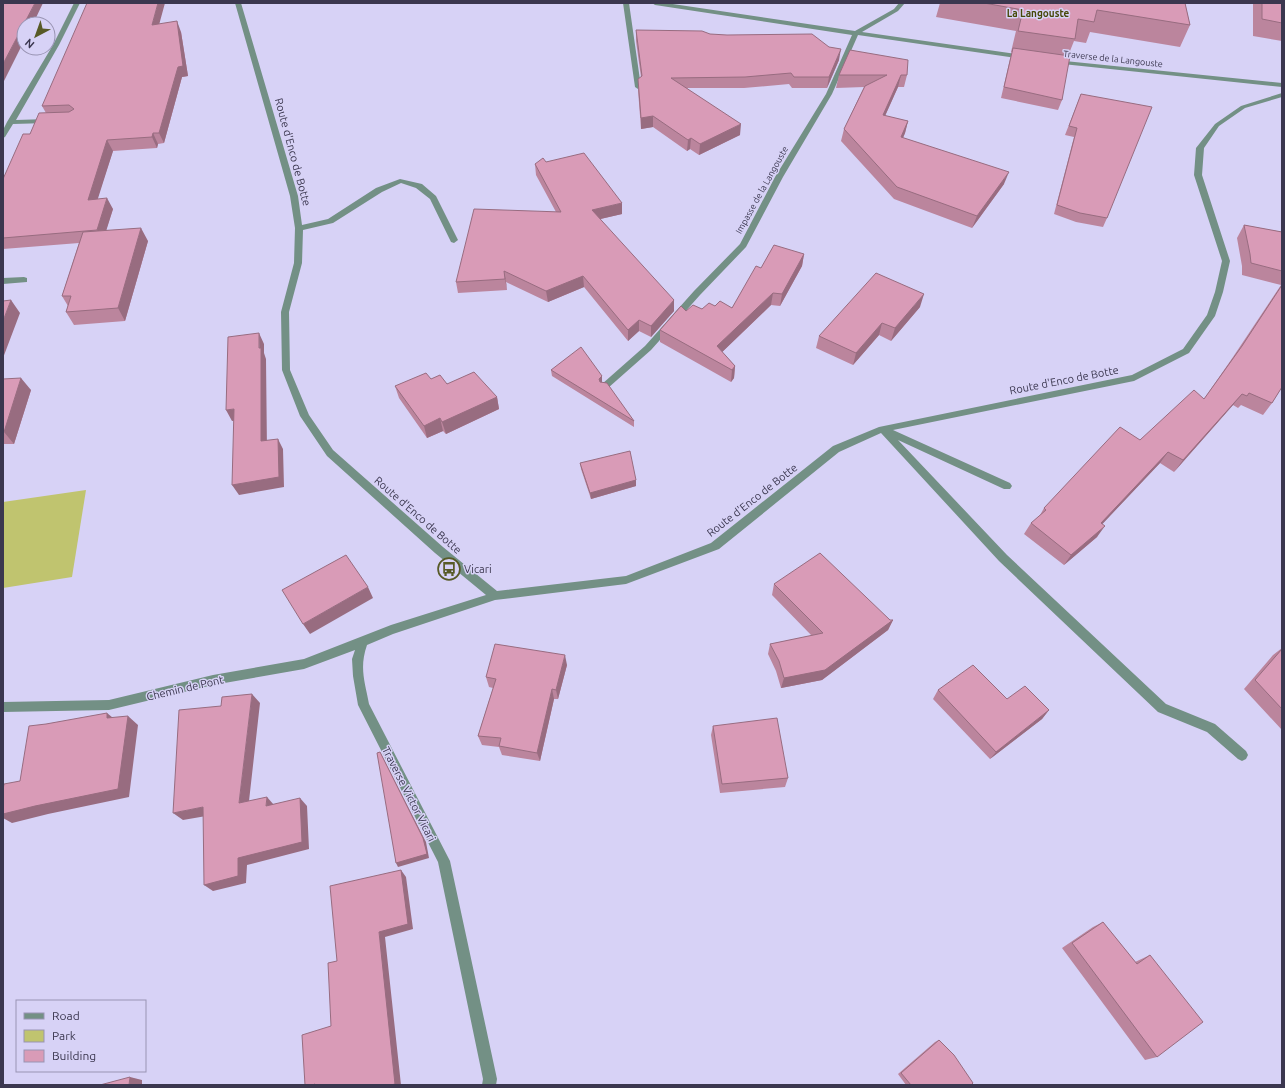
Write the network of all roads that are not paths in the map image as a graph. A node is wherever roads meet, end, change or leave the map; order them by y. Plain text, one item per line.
1 (77, 3) edge
2 (238, 3) edge
3 (626, 3) edge
4 (655, 3) edge
5 (902, 3) edge
6 (856, 34) junction
7 (1032, 58) edge
8 (1047, 60) edge
9 (1282, 85) edge
10 (638, 88) edge
11 (1282, 95) edge
12 (54, 120) edge
13 (10, 122) junction
14 (3, 136) edge
15 (300, 228) junction
16 (454, 240) dead end
17 (24, 280) dead end
18 (3, 281) edge
19 (605, 386) edge
20 (882, 429) junction
21 (1006, 486) dead end
22 (495, 596) junction
23 (363, 642) junction
24 (3, 707) edge
25 (1242, 755) dead end
26 (489, 1085) edge

1 - 13 street
2 - 15 street, Route d'Enco de Botte
3 - 10 street
4 - 6 street
5 - 6 street
6 - 7 street
6 - 19 street, Impasse de la Langouste
8 - 9 street, Traverse de la Langouste
11 - 20 street, Route d'Enco de Botte
12 - 13 street
13 - 14 street
15 - 16 street
15 - 22 street, Route d'Enco de Botte
17 - 18 street
20 - 21 street
20 - 22 street, Route d'Enco de Botte
20 - 25 street
22 - 23 street
23 - 24 street, Chemin de Pont
23 - 26 street, Traverse Victor Vicari

